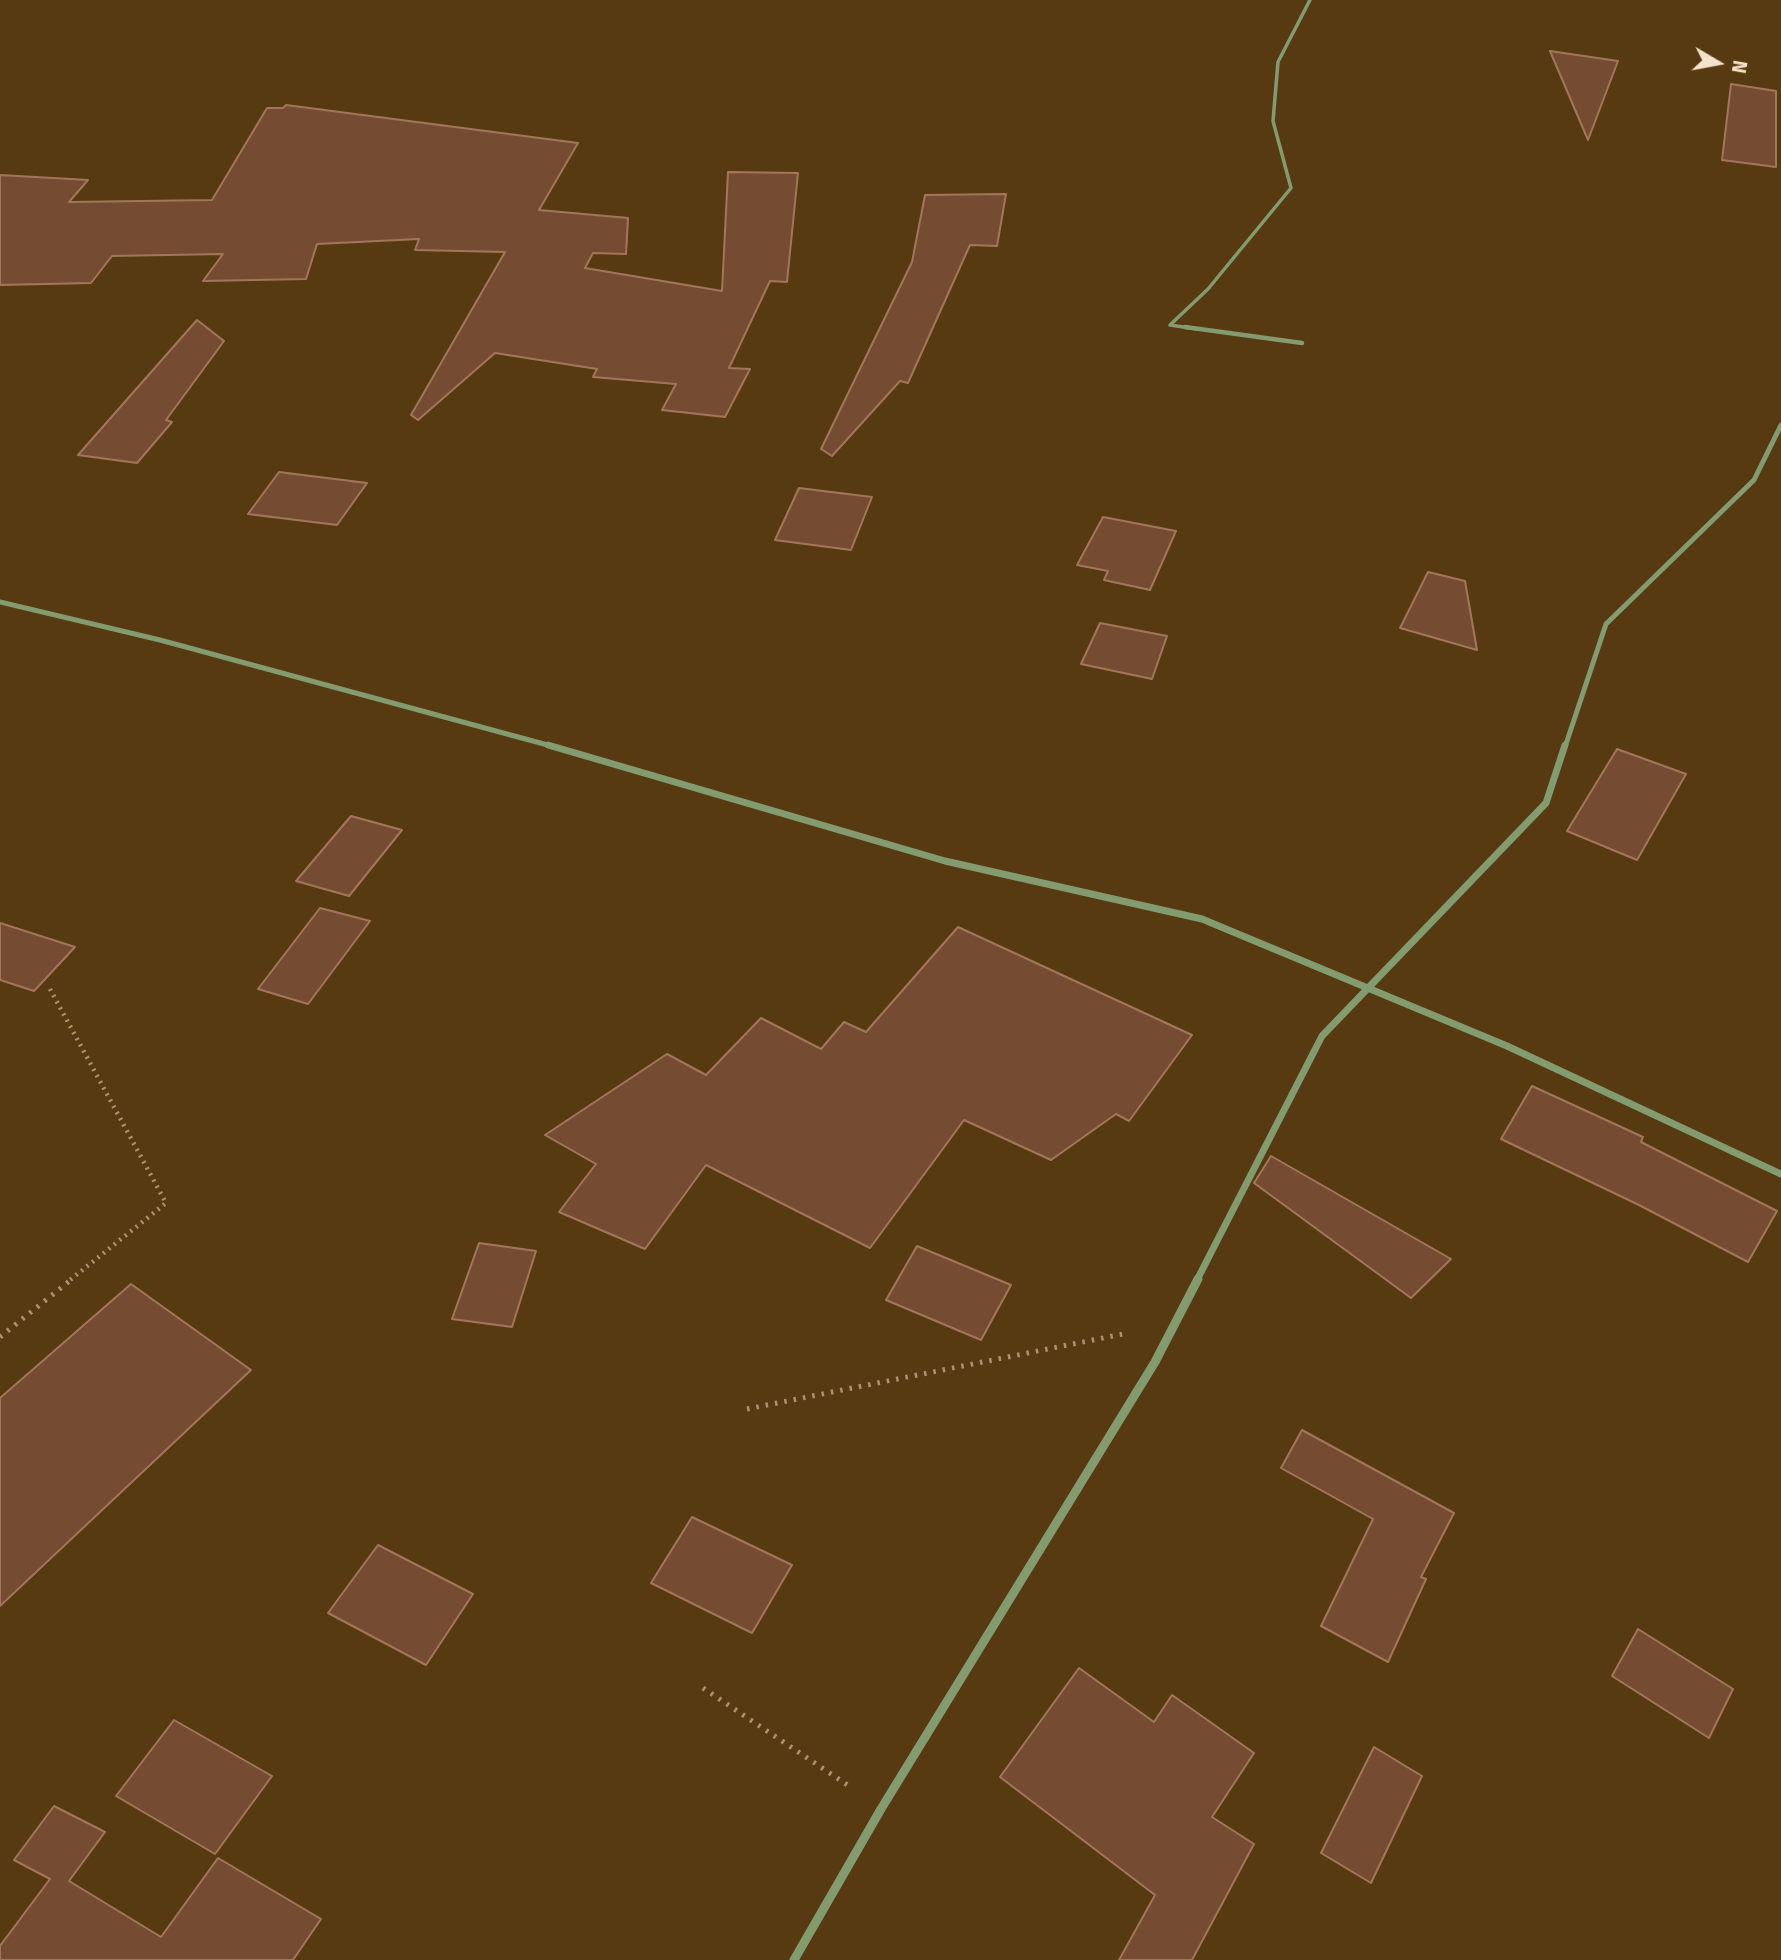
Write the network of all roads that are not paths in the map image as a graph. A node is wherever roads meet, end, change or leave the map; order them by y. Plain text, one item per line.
1 (1311, 0) edge
2 (1302, 343) dead end
3 (1781, 425) edge
4 (0, 602) edge
5 (1369, 988) junction
6 (1781, 1174) edge
7 (794, 1960) edge

1 - 2 lane
3 - 5 street
4 - 5 street
5 - 6 street
5 - 7 street

